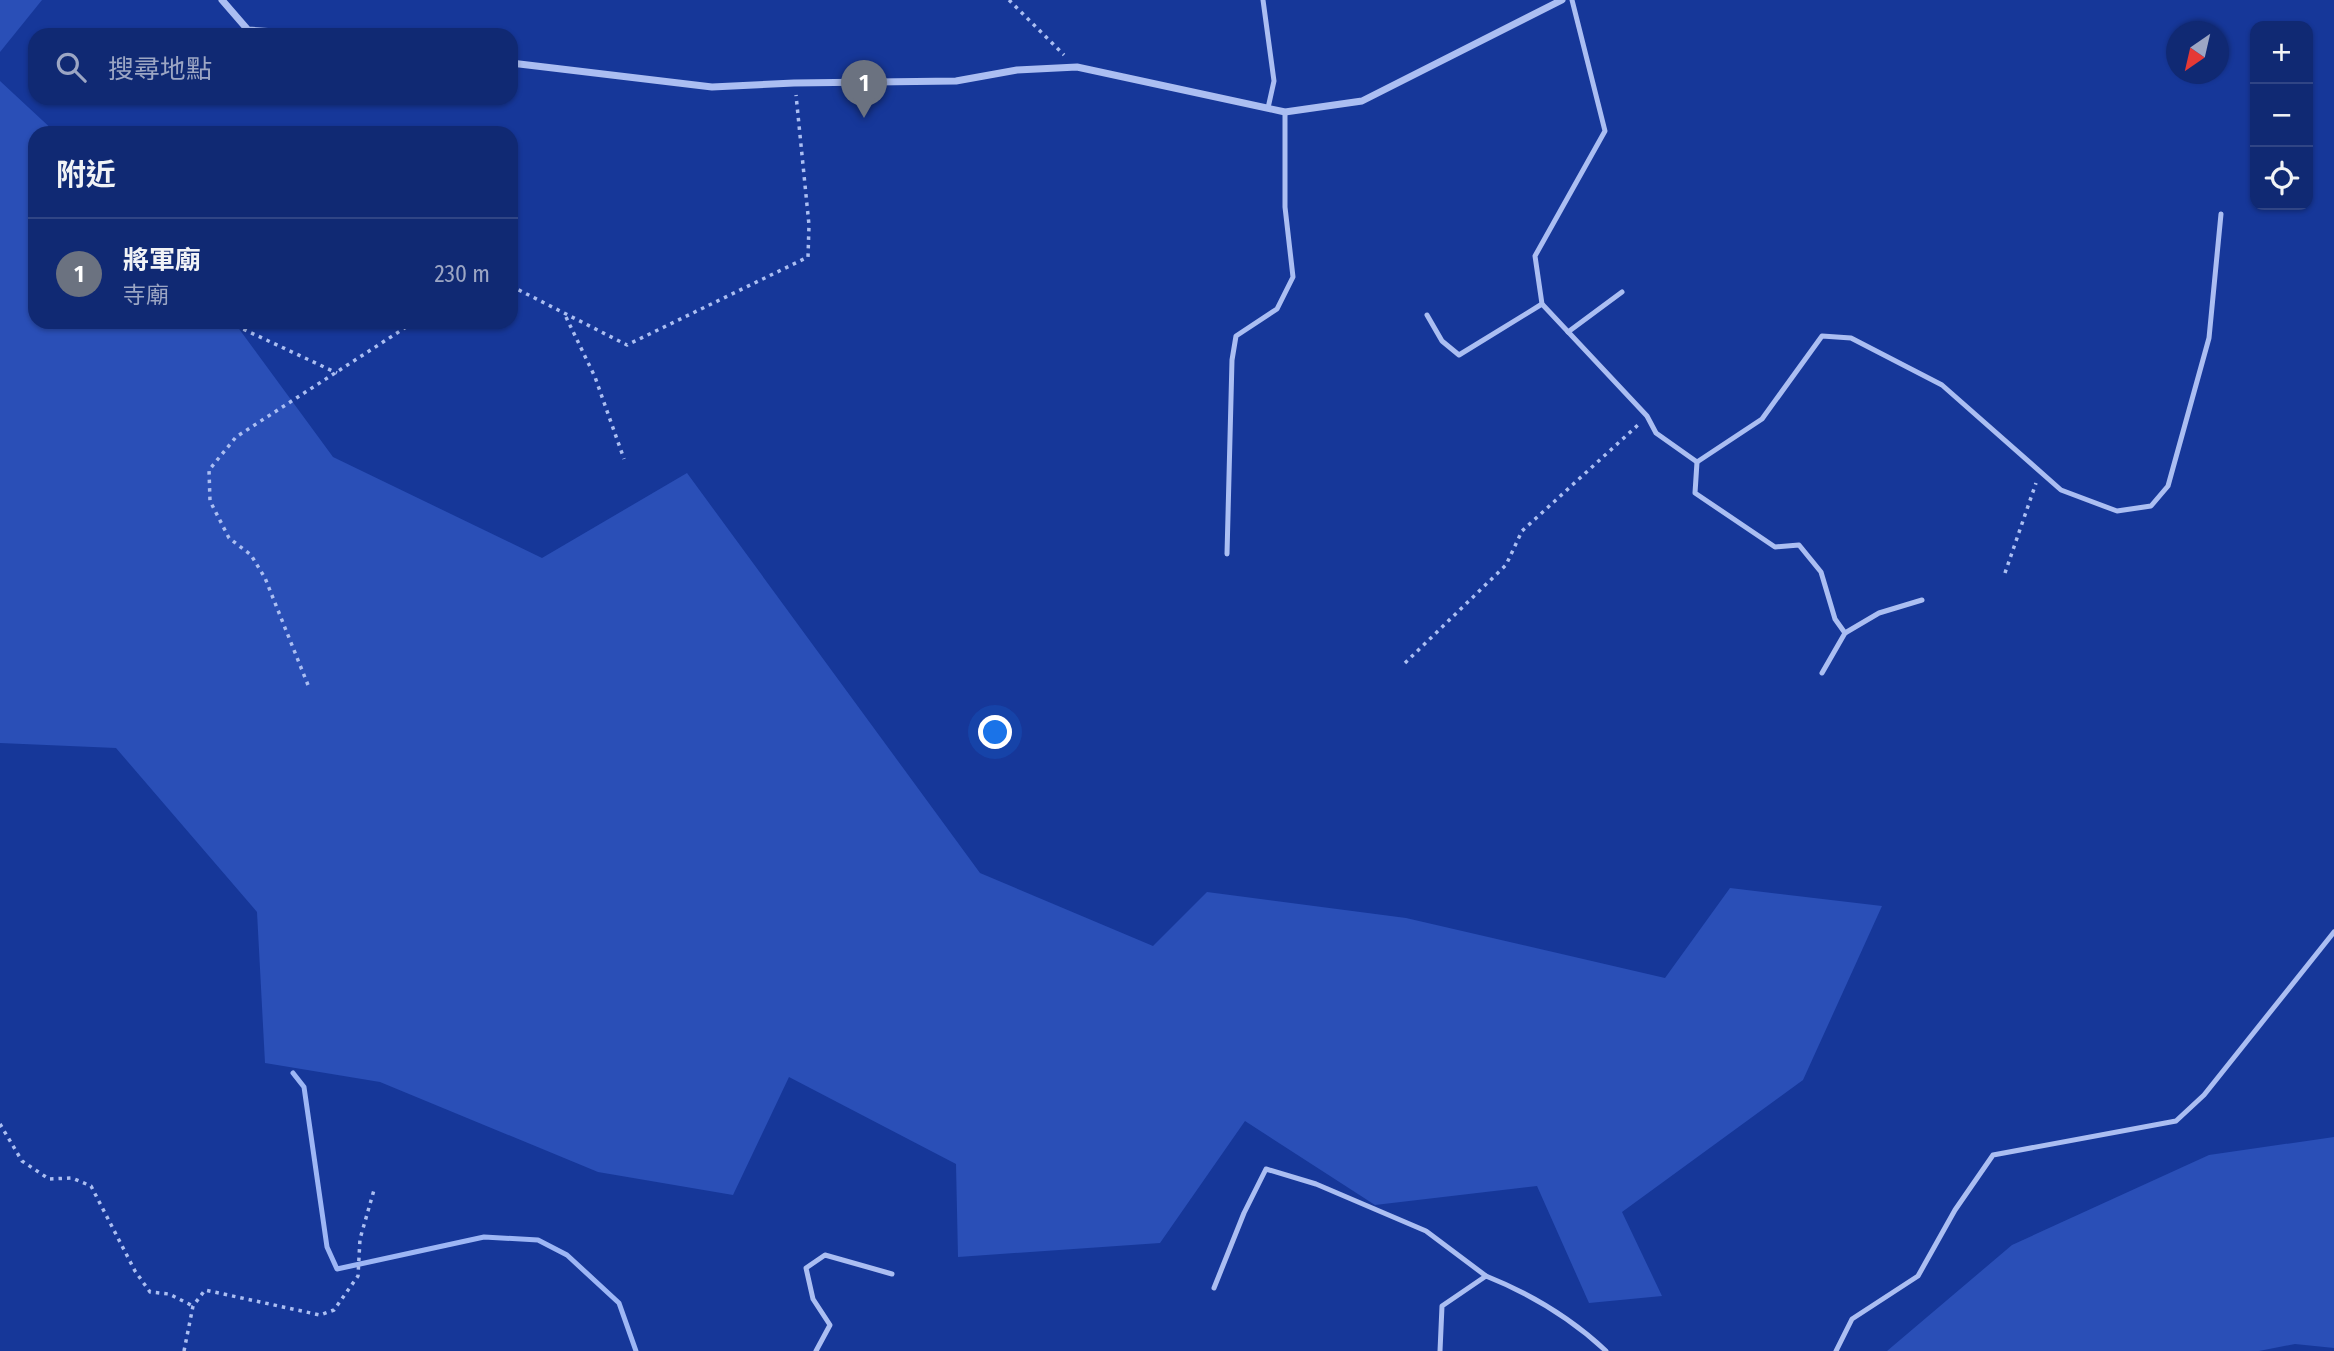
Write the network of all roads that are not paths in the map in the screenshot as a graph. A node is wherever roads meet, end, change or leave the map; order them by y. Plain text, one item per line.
1 (222, 0) edge
2 (1263, 0) edge
3 (1562, 0) edge
4 (1572, 0) edge
5 (246, 28) edge
6 (518, 64) edge
7 (1269, 108) junction
8 (1285, 113) junction
9 (2221, 214) dead end
10 (1622, 292) dead end
11 (1542, 304) junction
12 (1427, 316) dead end
13 (1568, 332) junction
14 (1697, 462) junction
15 (1227, 554) dead end
16 (1922, 600) dead end
17 (1845, 633) junction
18 (1822, 673) dead end
19 (2334, 933) edge
20 (892, 1274) dead end
21 (1486, 1276) junction
22 (1214, 1288) dead end
23 (816, 1351) edge
24 (1440, 1351) edge
25 (1606, 1351) edge
26 (1836, 1351) edge

1 - 5 street
2 - 7 lane
3 - 8 street
4 - 11 lane
6 - 7 street
7 - 8 street
8 - 15 lane
9 - 14 lane
10 - 13 lane
11 - 12 lane
11 - 13 lane
13 - 14 lane
14 - 17 lane
16 - 17 lane
17 - 18 lane
19 - 26 lane
20 - 23 lane
21 - 22 lane
21 - 24 lane
21 - 25 lane

